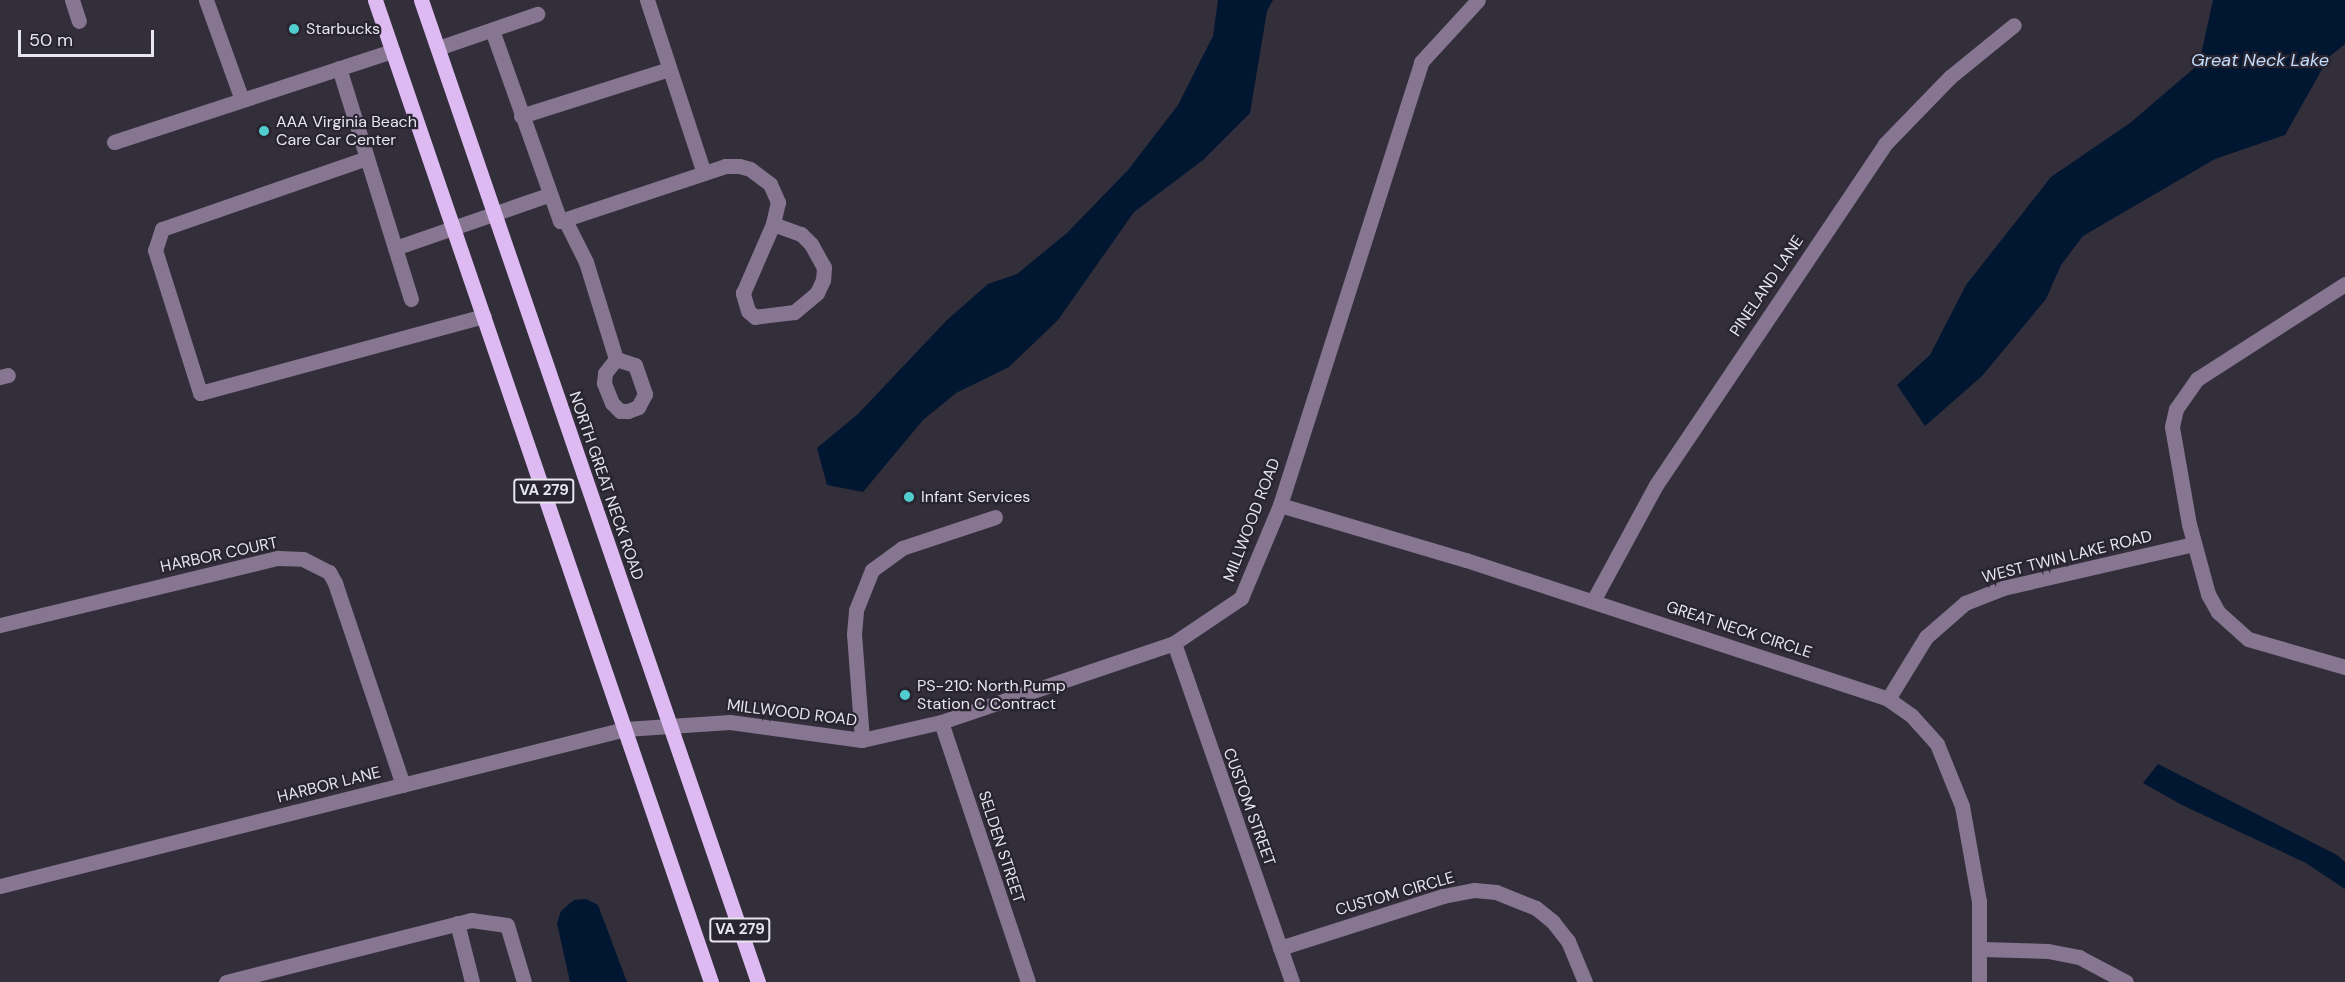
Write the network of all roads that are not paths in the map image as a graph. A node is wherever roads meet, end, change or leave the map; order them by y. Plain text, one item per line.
1 (72, 0) edge
2 (206, 0) edge
3 (375, 0) edge
4 (421, 0) edge
5 (647, 0) edge
6 (1478, 0) edge
7 (537, 14) dead end
8 (79, 21) dead end
9 (2014, 25) dead end
10 (492, 30) junction
11 (438, 48) junction
12 (392, 51) junction
13 (339, 68) junction
14 (669, 69) junction
15 (242, 100) junction
16 (521, 116) junction
17 (114, 142) dead end
18 (367, 158) junction
19 (704, 174) junction
20 (548, 195) junction
21 (495, 214) junction
22 (566, 222) junction
23 (773, 224) junction
24 (454, 228) junction
25 (395, 248) junction
26 (2345, 284) edge
27 (411, 299) dead end
28 (484, 316) junction
29 (616, 359) dead end
30 (1280, 505) junction
31 (995, 517) dead end
32 (2194, 544) junction
33 (1593, 602) junction
34 (0, 626) edge
35 (1174, 643) junction
36 (2345, 667) edge
37 (1888, 699) junction
38 (940, 722) junction
39 (668, 726) junction
40 (625, 729) junction
41 (862, 740) junction
42 (403, 784) junction
43 (0, 886) edge
44 (457, 923) junction
45 (1280, 948) junction
46 (1982, 949) junction
47 (226, 982) edge
48 (472, 982) edge
49 (524, 982) edge
50 (711, 982) edge
51 (758, 982) edge
52 (1028, 982) edge
53 (1292, 982) edge
54 (1585, 982) edge
55 (1979, 982) edge
56 (2126, 982) edge

1 - 8 street
2 - 15 street
3 - 12 main road, VA 279
4 - 11 main road, NORTH GREAT NECK ROAD / VA 279
5 - 14 street
6 - 30 street, MILLWOOD ROAD
7 - 10 street
9 - 33 street, PINELAND LANE
10 - 11 street
10 - 16 street
11 - 21 main road, NORTH GREAT NECK ROAD / VA 279
12 - 13 street
12 - 24 main road, VA 279
13 - 15 street
13 - 18 street
14 - 16 street
14 - 19 street
15 - 17 street
16 - 20 street
18 - 25 street
18 - 28 street
19 - 22 street
19 - 23 street
20 - 21 street
20 - 22 street
21 - 24 street
21 - 39 main road, NORTH GREAT NECK ROAD / VA 279
22 - 29 street
23 - 23 street
24 - 25 street
24 - 28 main road, VA 279
25 - 27 street
26 - 32 street
28 - 40 main road, VA 279
30 - 33 street, GREAT NECK CIRCLE
30 - 35 street, MILLWOOD ROAD
31 - 41 street
32 - 36 street
32 - 37 street, WEST TWIN LAKE ROAD
33 - 37 street, GREAT NECK CIRCLE
34 - 42 street, HARBOR COURT
35 - 38 street, MILLWOOD ROAD
35 - 45 street, CUSTOM STREET
37 - 46 street, GREAT NECK CIRCLE
38 - 41 street, MILLWOOD ROAD
38 - 52 street, SELDEN STREET
39 - 40 street, HARBOR LANE
39 - 41 street, MILLWOOD ROAD
39 - 51 main road, NORTH GREAT NECK ROAD / VA 279
40 - 42 street, HARBOR LANE
40 - 50 main road, VA 279
42 - 43 street, HARBOR LANE
44 - 47 street
44 - 48 street
44 - 49 street
45 - 53 street, CUSTOM STREET
45 - 54 street, CUSTOM CIRCLE
46 - 55 street, GREAT NECK CIRCLE
46 - 56 street

